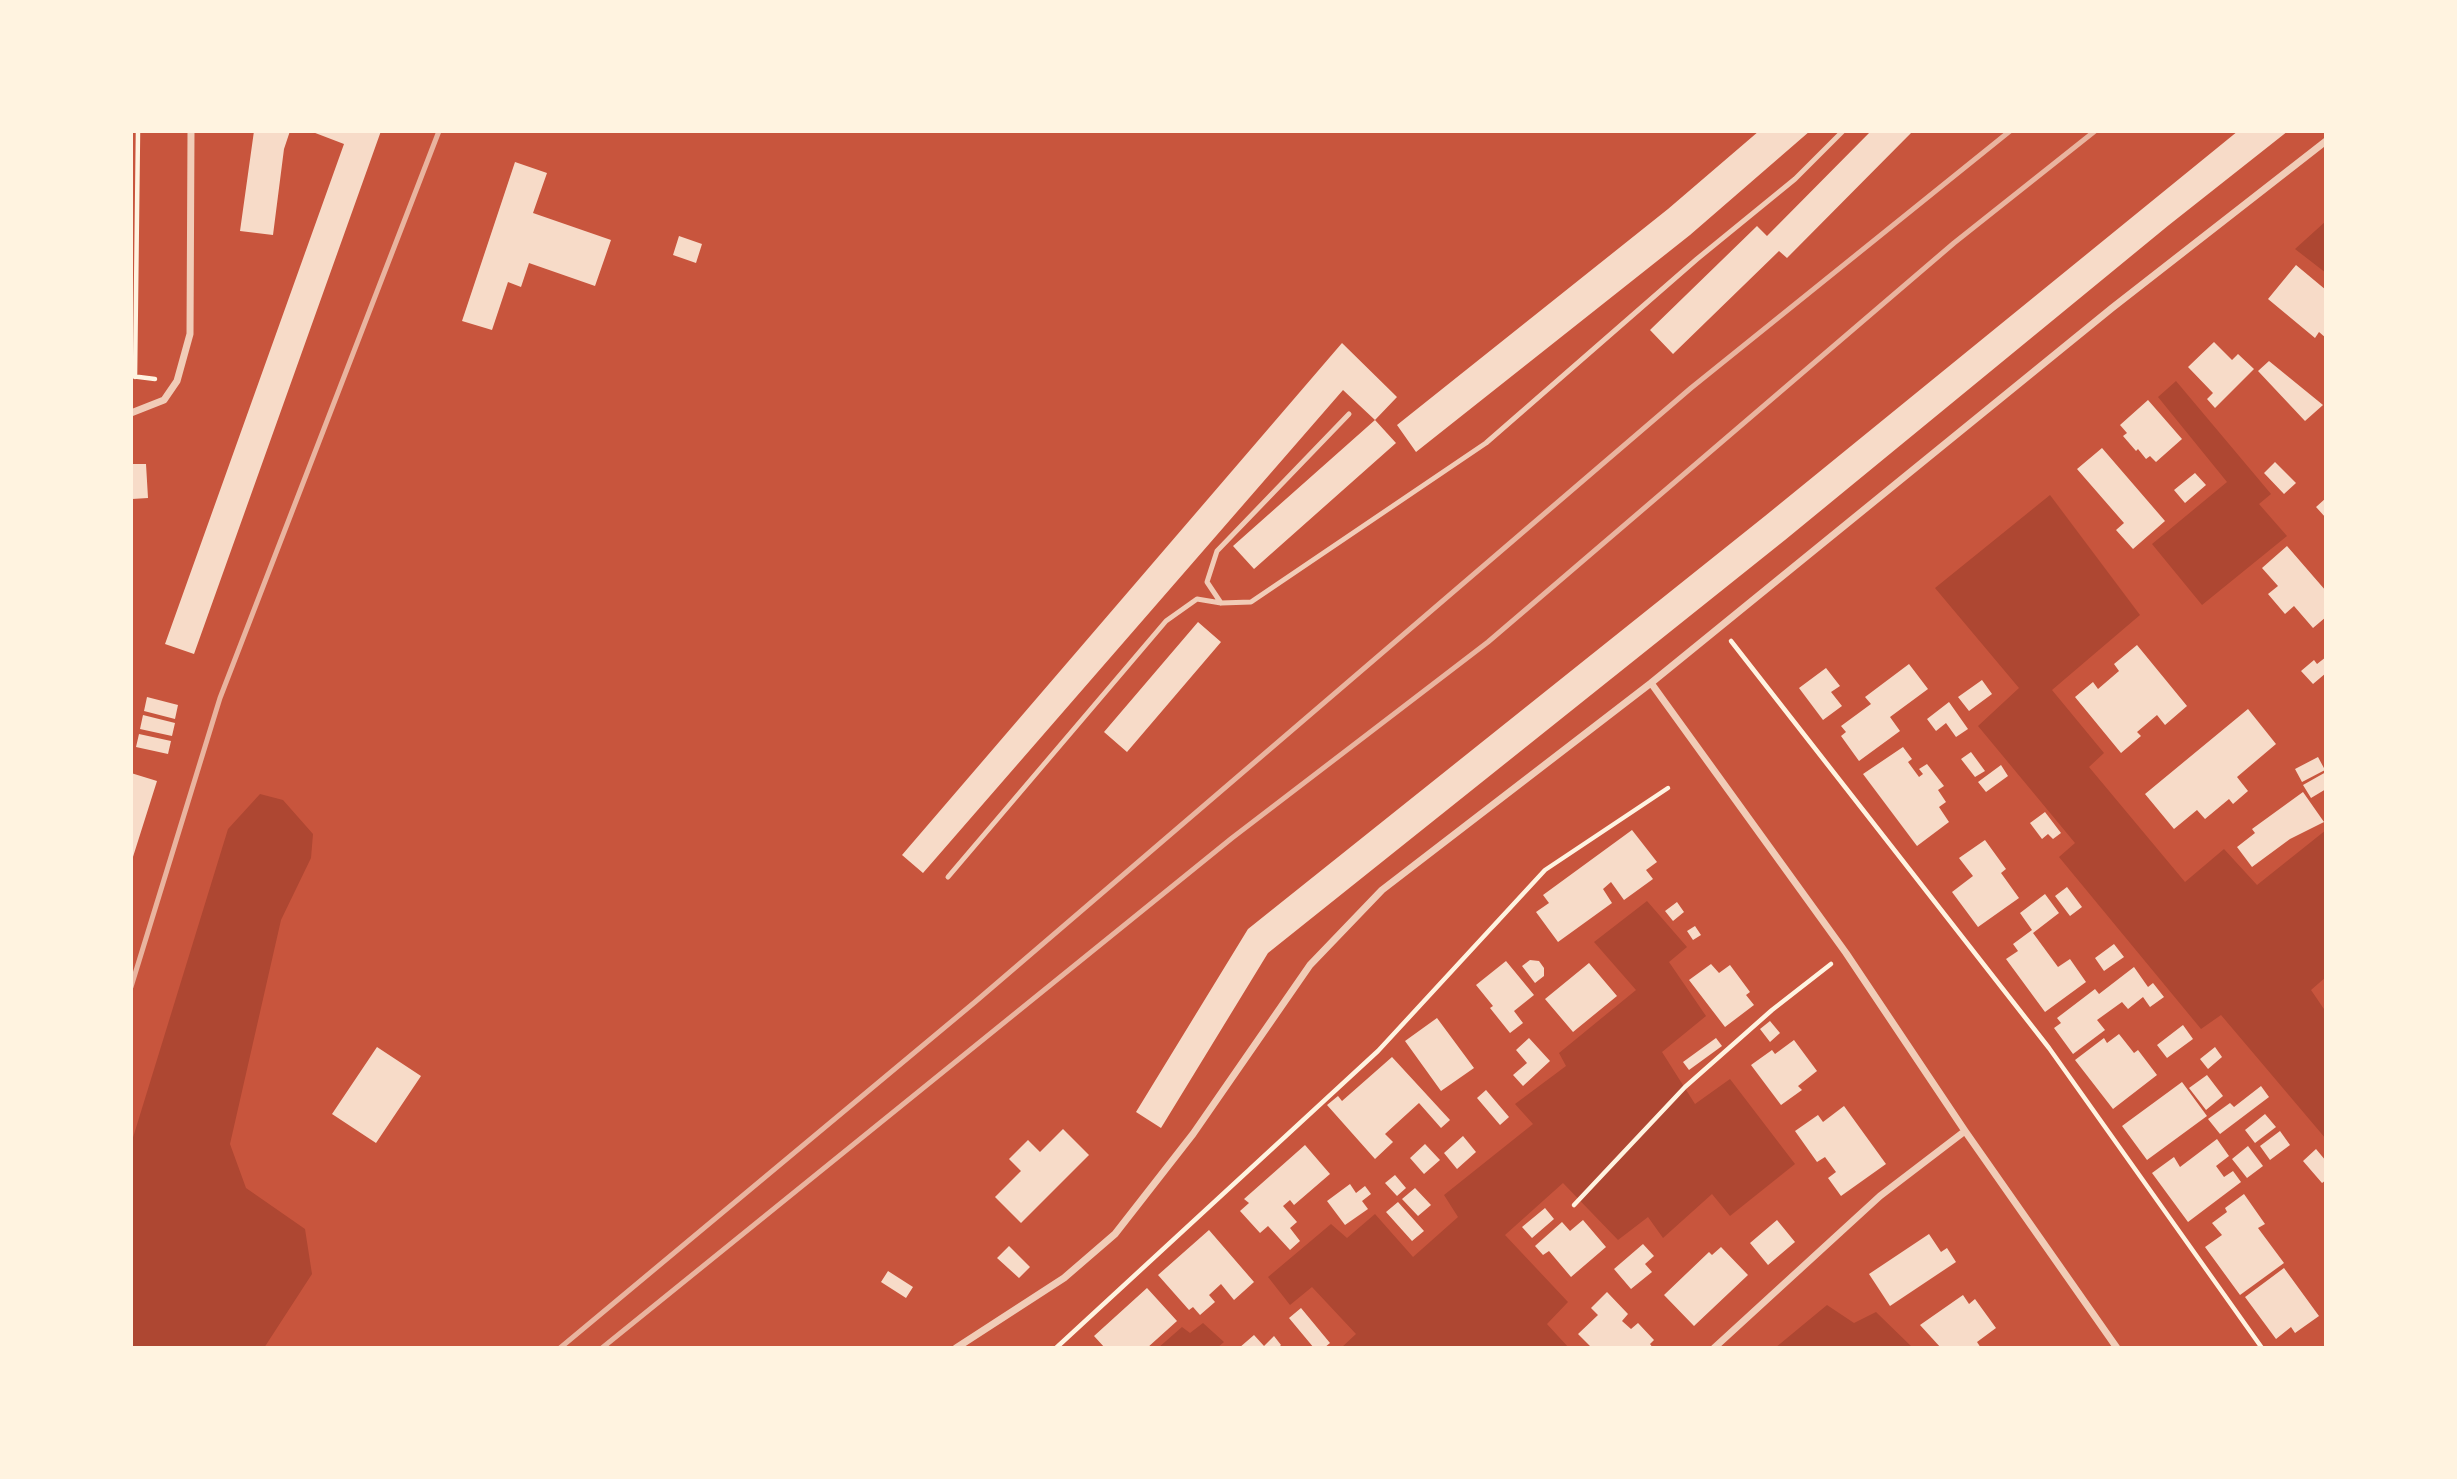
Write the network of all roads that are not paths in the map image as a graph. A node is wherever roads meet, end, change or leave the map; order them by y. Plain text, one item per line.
1 (191, 131) edge
2 (1843, 131) edge
3 (2326, 141) edge
4 (131, 413) edge
5 (1349, 414) dead end
6 (1221, 603) junction
7 (1651, 683) junction
8 (948, 877) dead end
9 (1965, 1131) junction
10 (956, 1348) edge
11 (1714, 1348) edge
12 (2117, 1348) edge

1 - 4 street
2 - 6 lane
3 - 7 street
5 - 6 lane
6 - 8 lane
7 - 9 street
7 - 10 street
9 - 11 street
9 - 12 street

